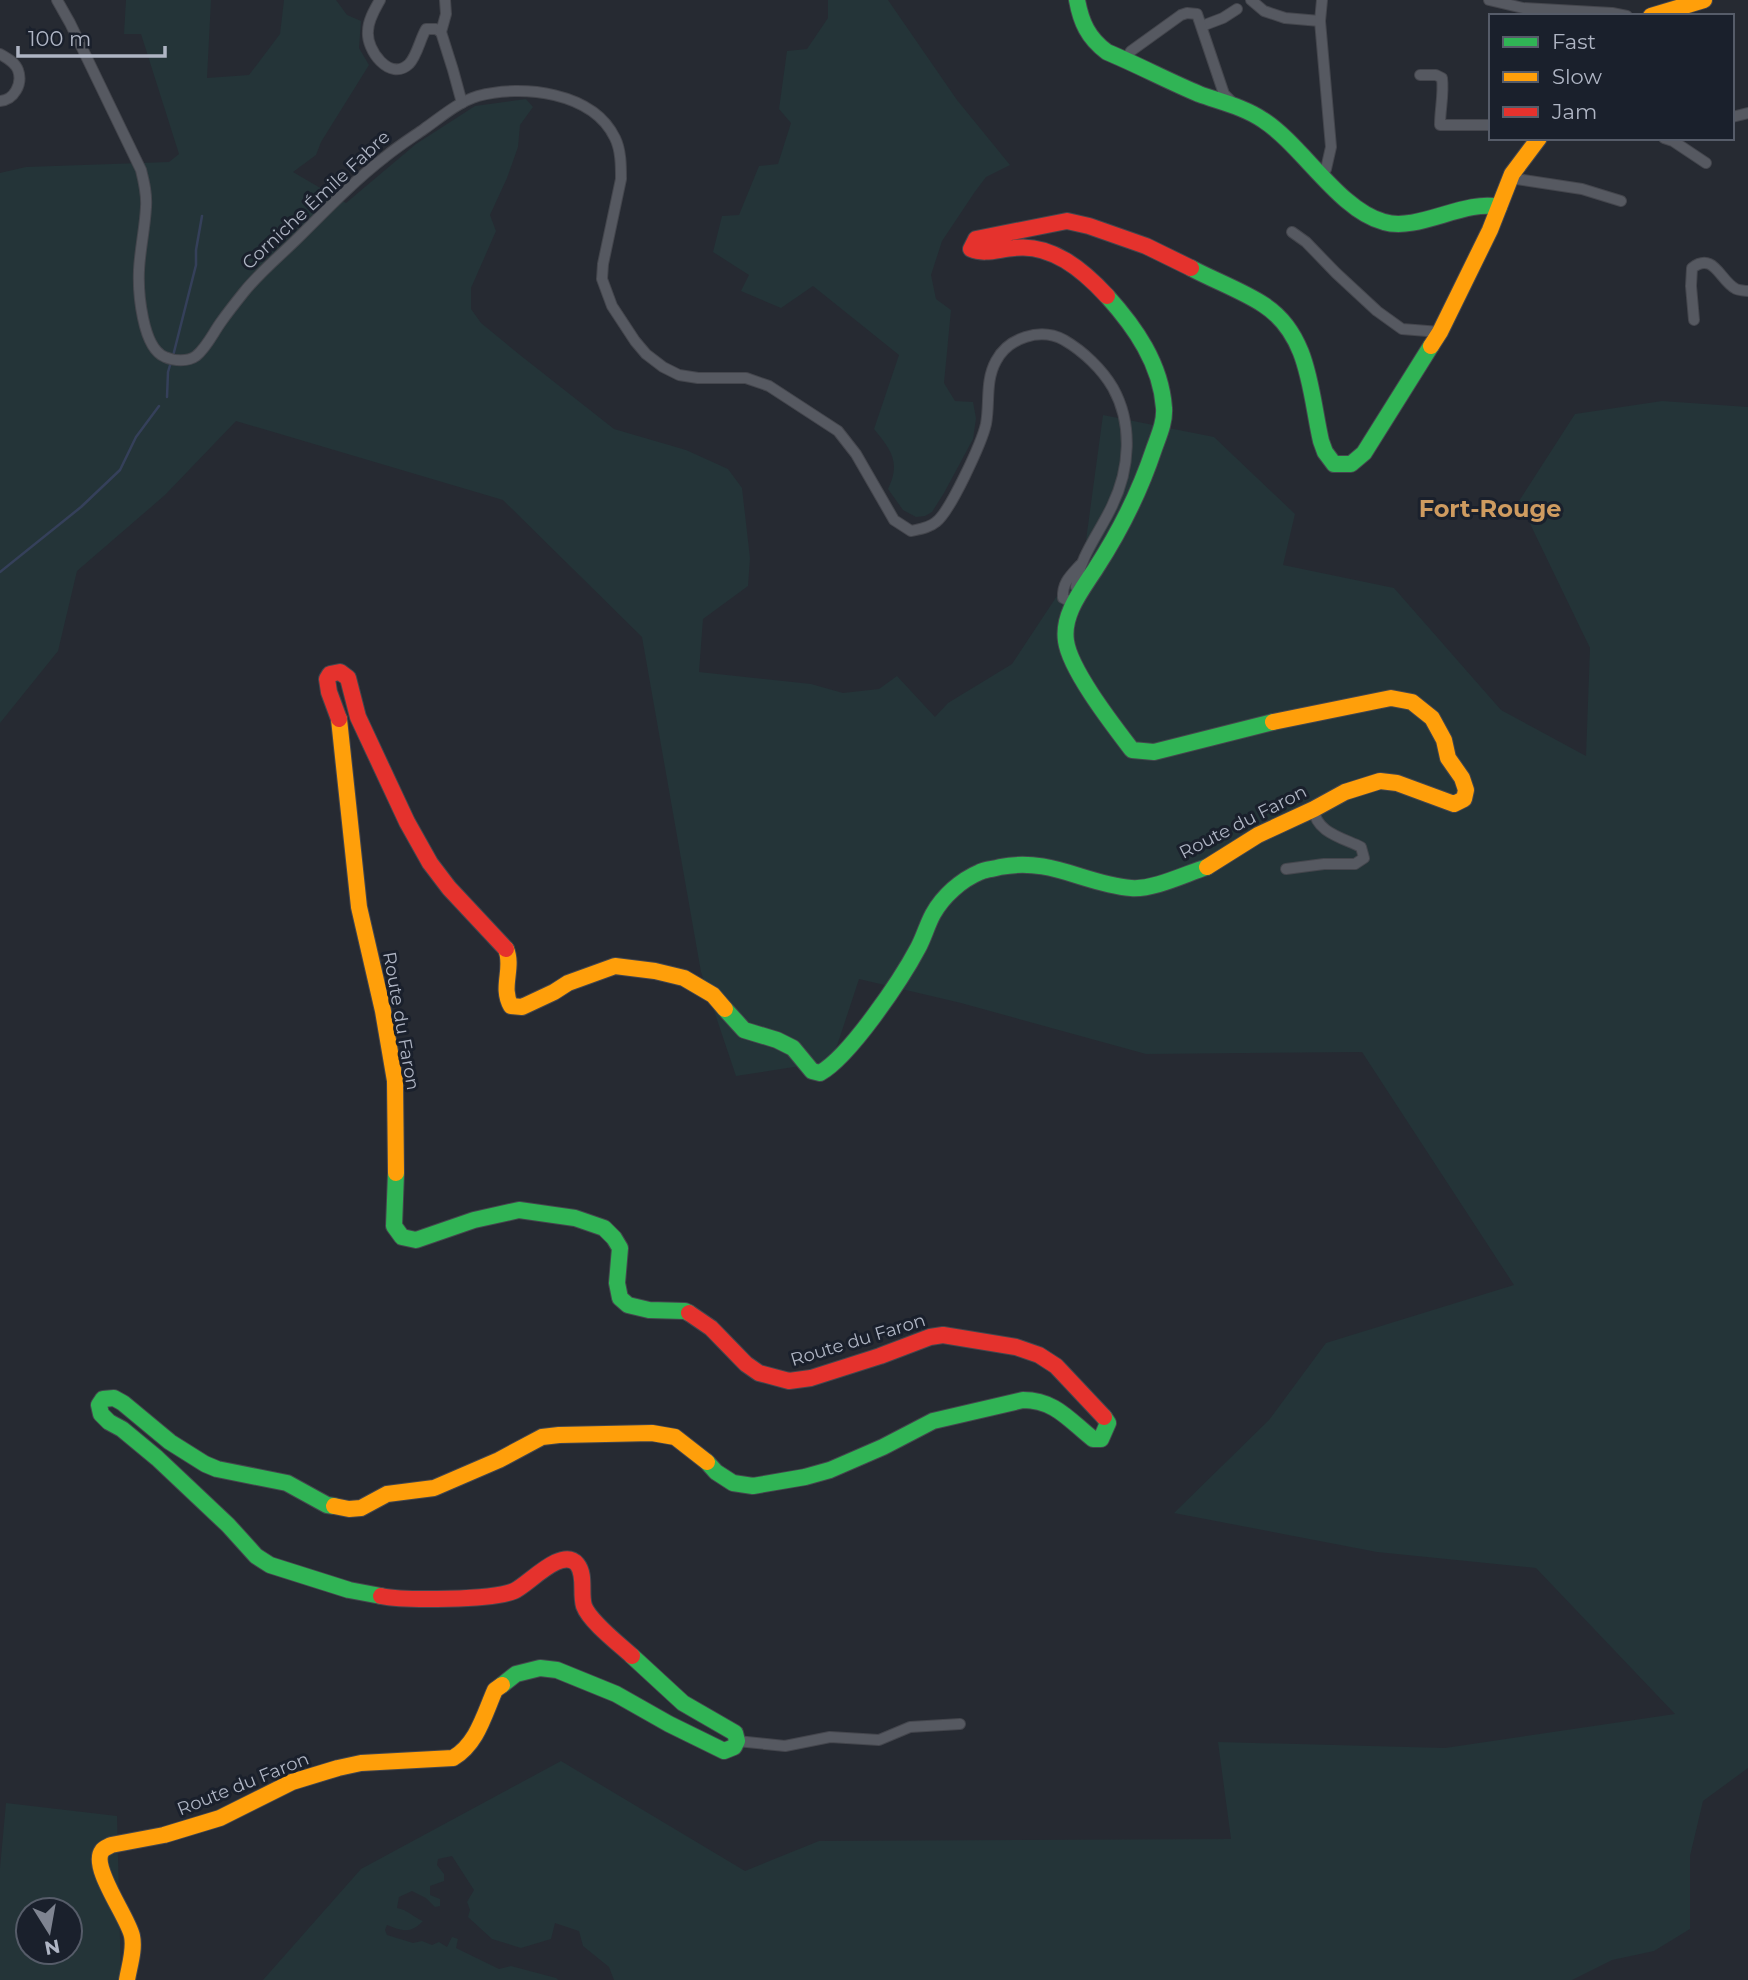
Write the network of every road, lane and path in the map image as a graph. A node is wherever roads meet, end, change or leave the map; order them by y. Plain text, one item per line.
1 (57, 0) edge
2 (380, 0) edge
3 (444, 0) edge
4 (1077, 0) edge
5 (1251, 0) edge
6 (1322, 0) edge
7 (1489, 0) edge
8 (1704, 0) edge
9 (1237, 9) dead end
10 (1617, 14) edge
11 (1658, 14) edge
12 (1320, 21) junction
13 (1202, 26) junction
14 (441, 32) junction
15 (0, 54) edge
16 (1126, 60) junction
17 (1420, 75) dead end
18 (0, 101) edge
19 (462, 103) junction
20 (1231, 105) junction
21 (1489, 125) edge
22 (1537, 140) edge
23 (1671, 140) edge
24 (1706, 163) dead end
25 (1322, 174) junction
26 (1510, 178) junction
27 (1621, 201) dead end
28 (1499, 207) junction
29 (1292, 232) dead end
30 (1748, 291) edge
31 (1694, 320) dead end
32 (1440, 332) junction
33 (1082, 563) junction
34 (1077, 598) junction
35 (1314, 809) junction
36 (1286, 869) dead end
37 (960, 1724) dead end
38 (737, 1741) junction
39 (127, 1980) edge

1 - 19 street, Corniche Émile Fabre
2 - 14 street
3 - 14 street
4 - 16 street
5 - 12 street
6 - 12 street
7 - 10 street
8 - 11 street
9 - 13 street
12 - 25 street
13 - 16 street
13 - 20 street
14 - 19 street
15 - 18 street
16 - 20 street
17 - 21 street
19 - 33 street, Corniche Émile Fabre
20 - 25 street
22 - 26 street
23 - 24 street
25 - 28 street
26 - 27 street
26 - 28 street
28 - 32 street
29 - 32 street
30 - 31 street
32 - 34 street
33 - 34 street, Corniche Émile Fabre
33 - 34 street, Corniche Émile Fabre
34 - 35 street, Route du Faron
35 - 36 street
35 - 38 street, Route du Faron
37 - 38 street
38 - 39 street, Route du Faron

